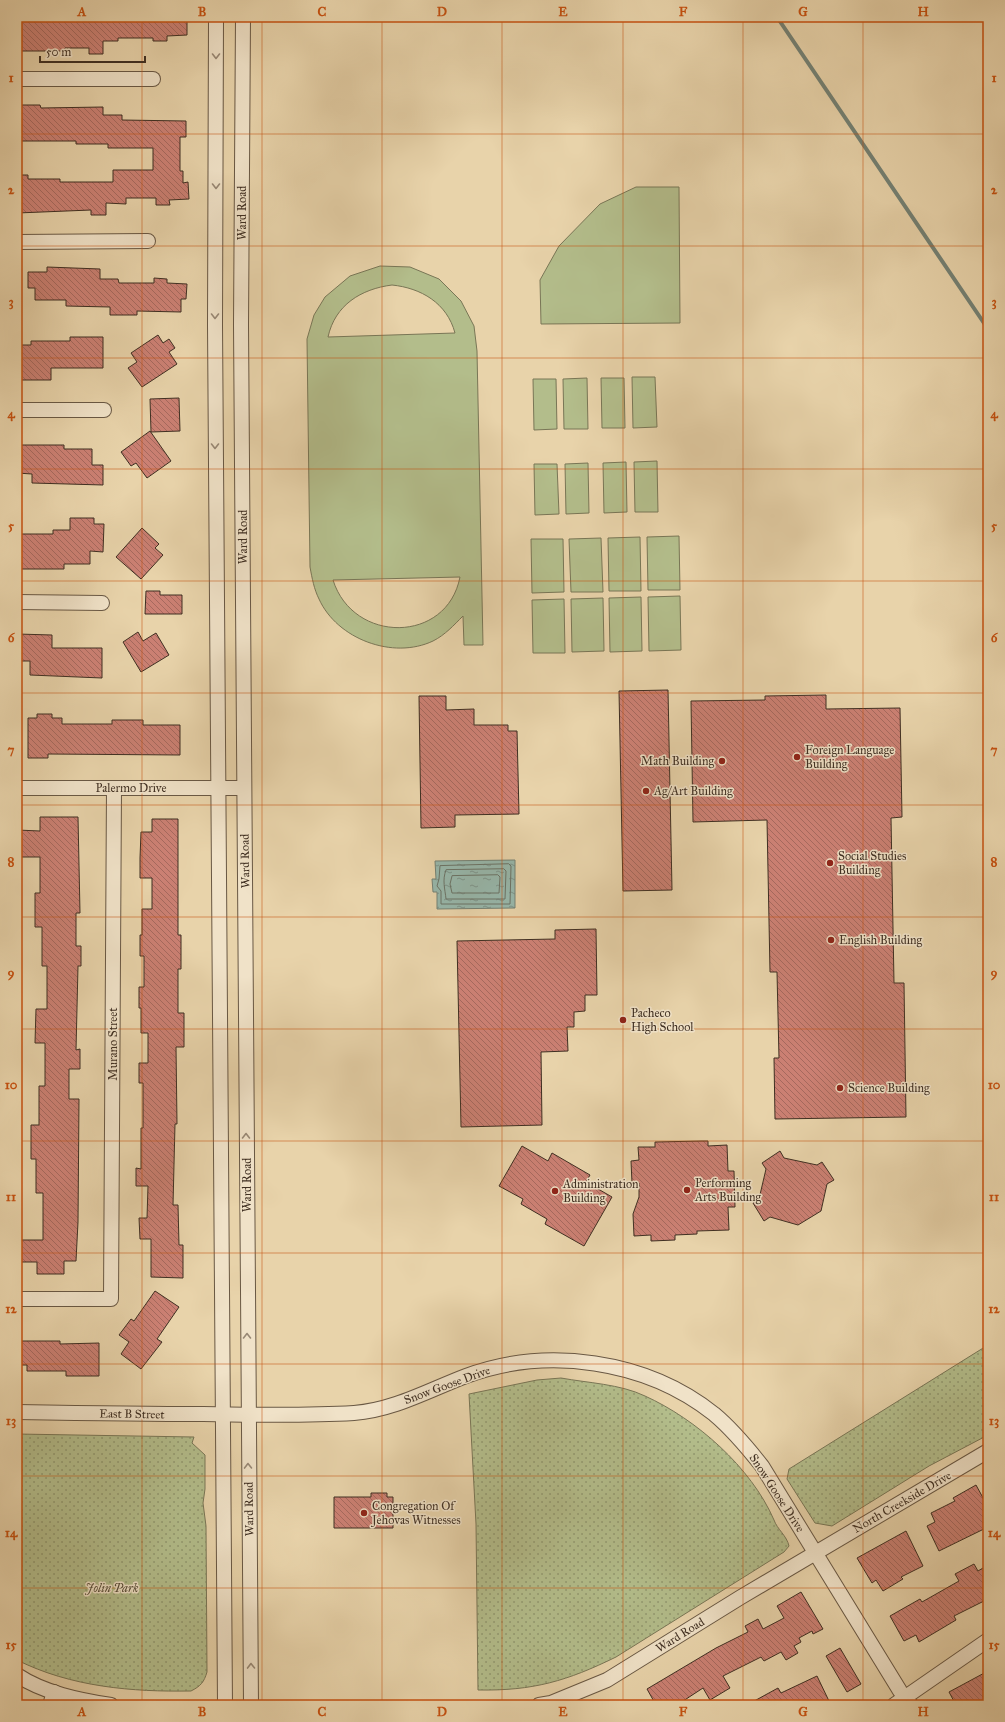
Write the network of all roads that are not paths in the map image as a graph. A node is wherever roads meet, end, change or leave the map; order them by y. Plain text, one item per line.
1 (216, 17) edge
2 (243, 17) edge
3 (17, 79) edge
4 (153, 79) dead end
5 (148, 241) dead end
6 (17, 242) edge
7 (17, 410) edge
8 (104, 410) dead end
9 (17, 602) edge
10 (102, 603) dead end
11 (17, 788) edge
12 (114, 788) junction
13 (217, 788) junction
14 (244, 788) junction
15 (17, 1299) edge
16 (17, 1412) edge
17 (221, 1415) junction
18 (248, 1415) junction
19 (988, 1451) edge
20 (816, 1552) junction
21 (988, 1640) edge
22 (17, 1675) edge
23 (52, 1698) edge
24 (909, 1701) edge
25 (111, 1705) edge
26 (224, 1705) edge
27 (251, 1705) edge
28 (539, 1705) edge
29 (894, 1705) edge

1 -> 13 street
2 - 14 street, Ward Road
3 - 4 street
5 - 6 street
7 - 8 street
9 - 10 street
11 - 12 street, Palermo Drive
12 - 13 street, Palermo Drive
12 - 15 street, Murano Street
13 - 14 street, Palermo Drive
13 - 17 street
18 -> 14 street, Ward Road
16 - 17 street, East B Street
17 - 18 street, East B Street
17 - 26 street
18 - 20 street, Snow Goose Drive
27 -> 18 street, Ward Road
19 - 20 street, North Creekside Drive
20 - 24 street, Snow Goose Drive
20 - 28 street, Ward Road
21 - 24 street
22 - 23 street
23 - 25 street
24 - 29 street

